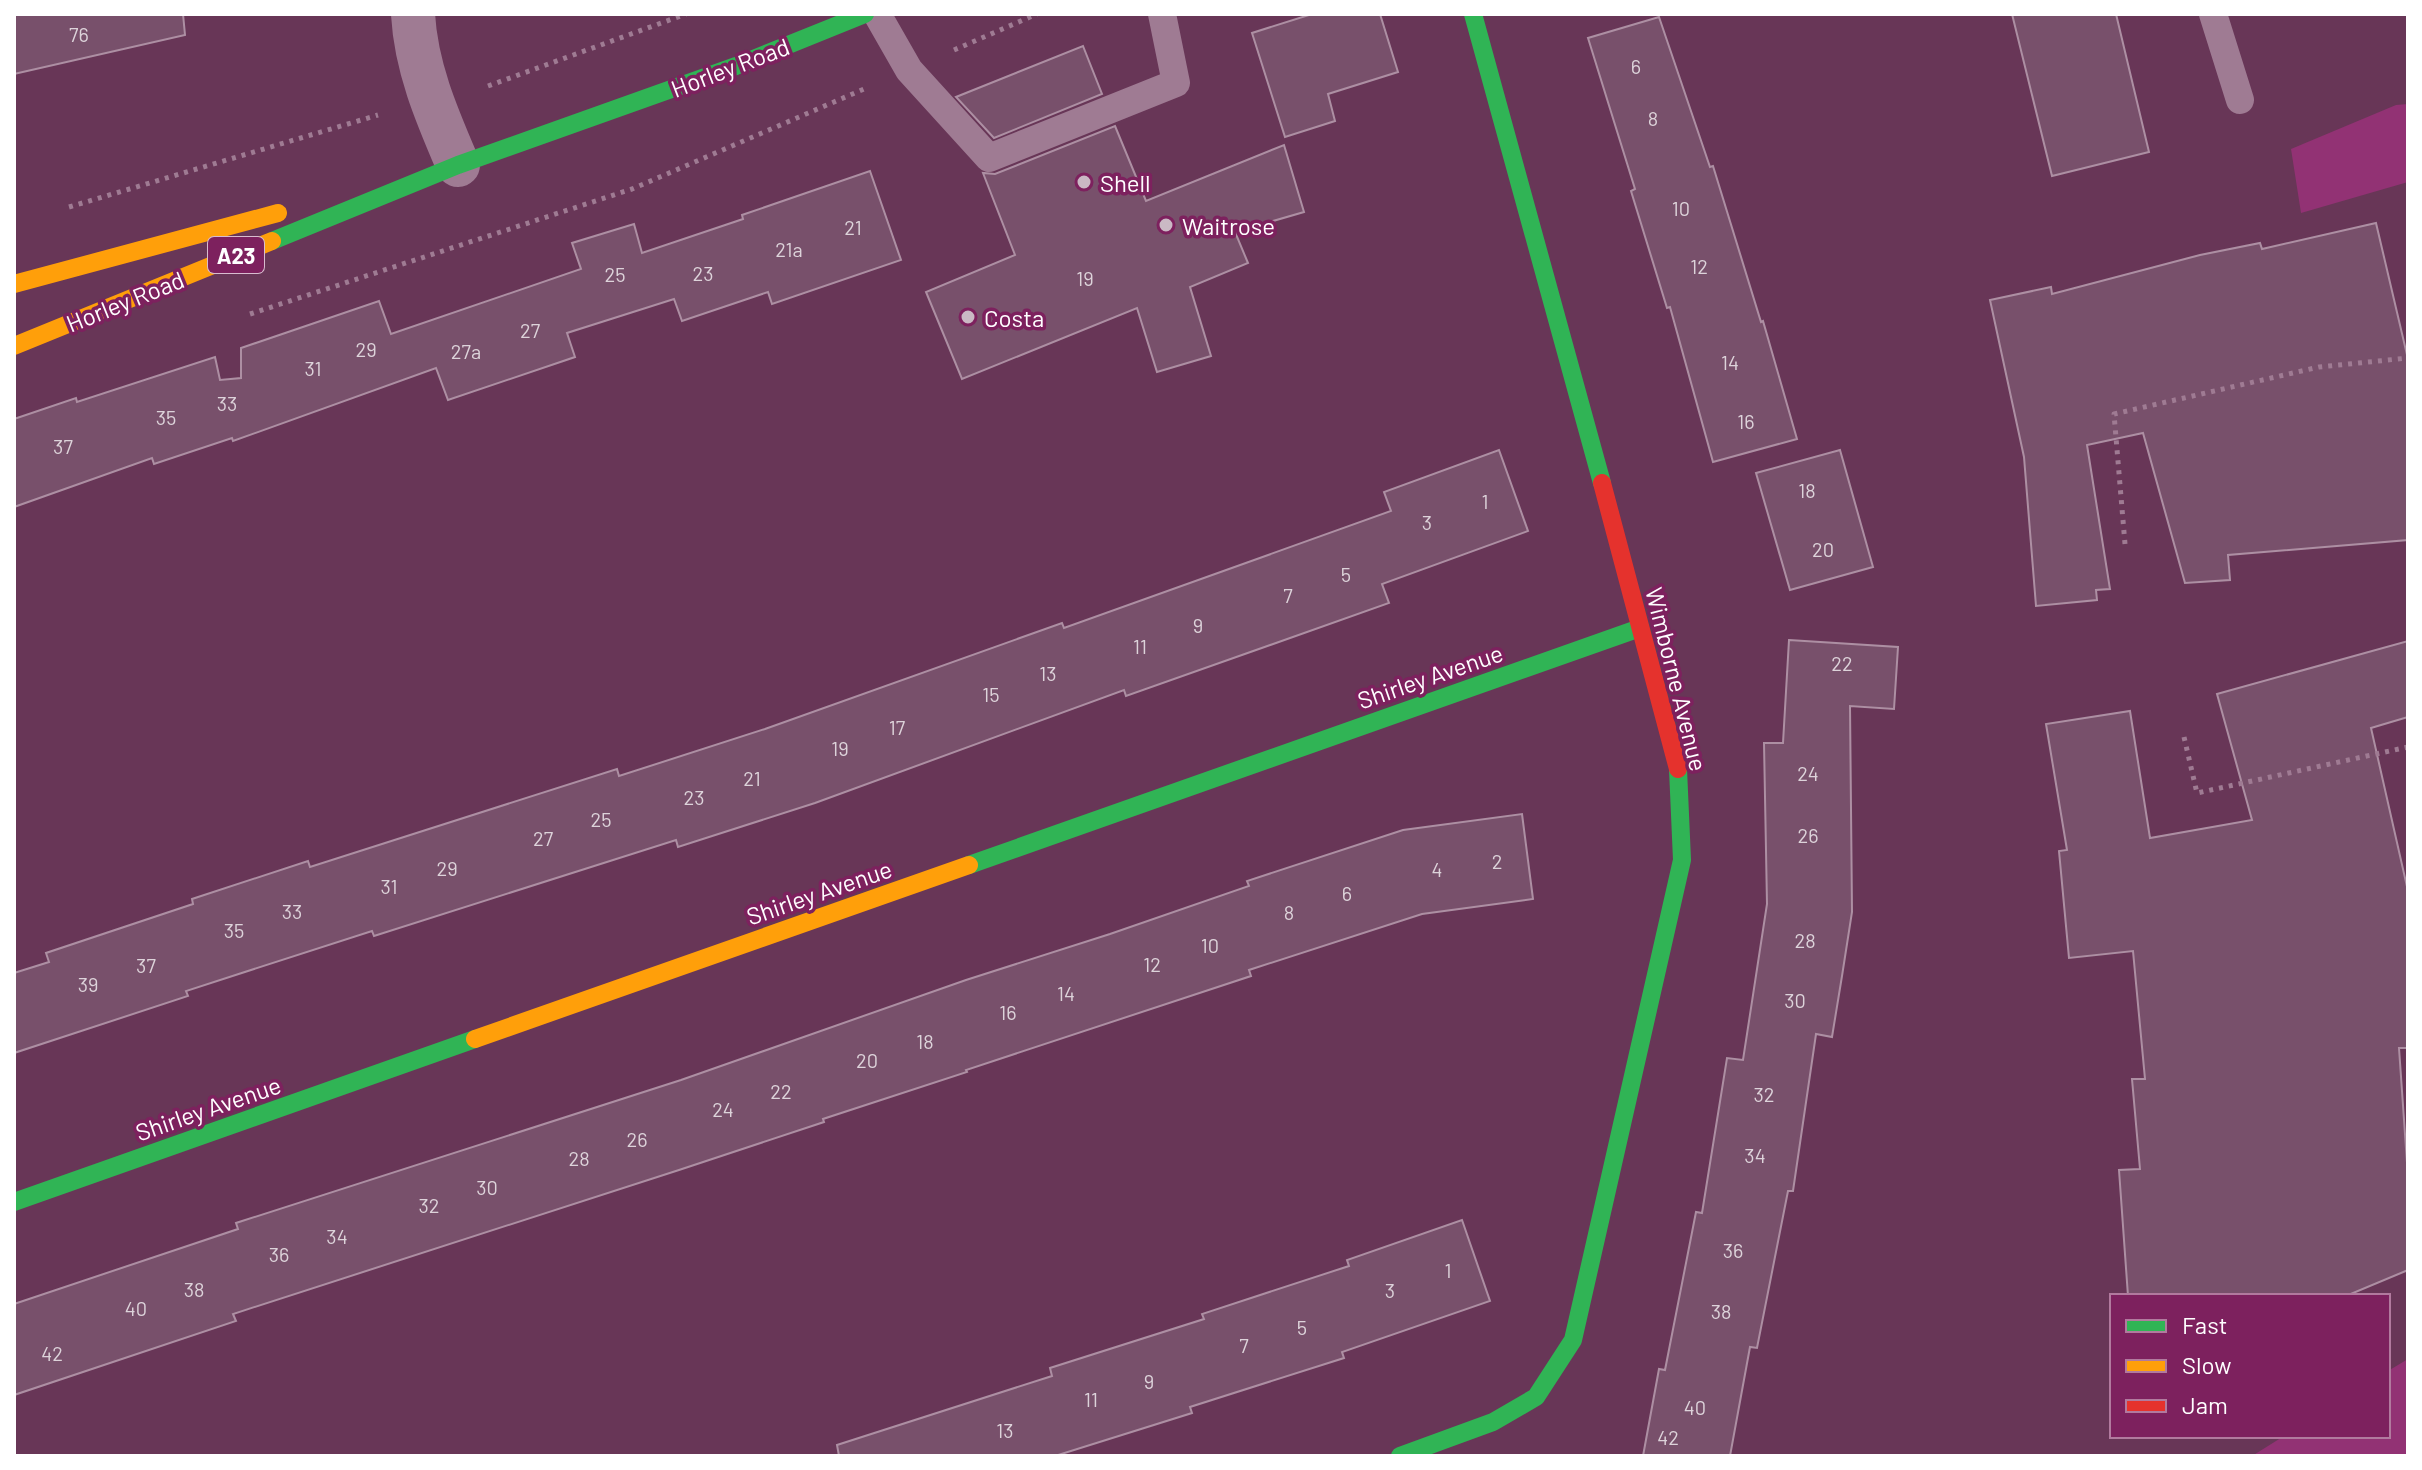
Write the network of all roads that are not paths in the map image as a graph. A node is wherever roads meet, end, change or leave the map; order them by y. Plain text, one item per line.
1 (413, 14) edge
2 (865, 14) edge
3 (877, 14) edge
4 (1162, 14) edge
5 (1473, 14) edge
6 (2213, 14) edge
7 (2240, 100) dead end
8 (458, 165) junction
9 (320, 202) dead end
10 (290, 210) dead end
11 (14, 284) edge
12 (14, 346) edge
13 (1640, 628) junction
14 (14, 1202) edge
15 (1400, 1456) edge

1 - 8 street
2 - 8 street, Horley Road / A23
3 - 4 lane
5 - 13 street, Wimborne Avenue
6 - 7 lane
8 - 9 street, Horley Road / A23
8 - 12 street, Horley Road / A23
10 - 11 street, Horley Road / A23
13 - 14 street, Shirley Avenue
13 - 15 street, Wimborne Avenue

